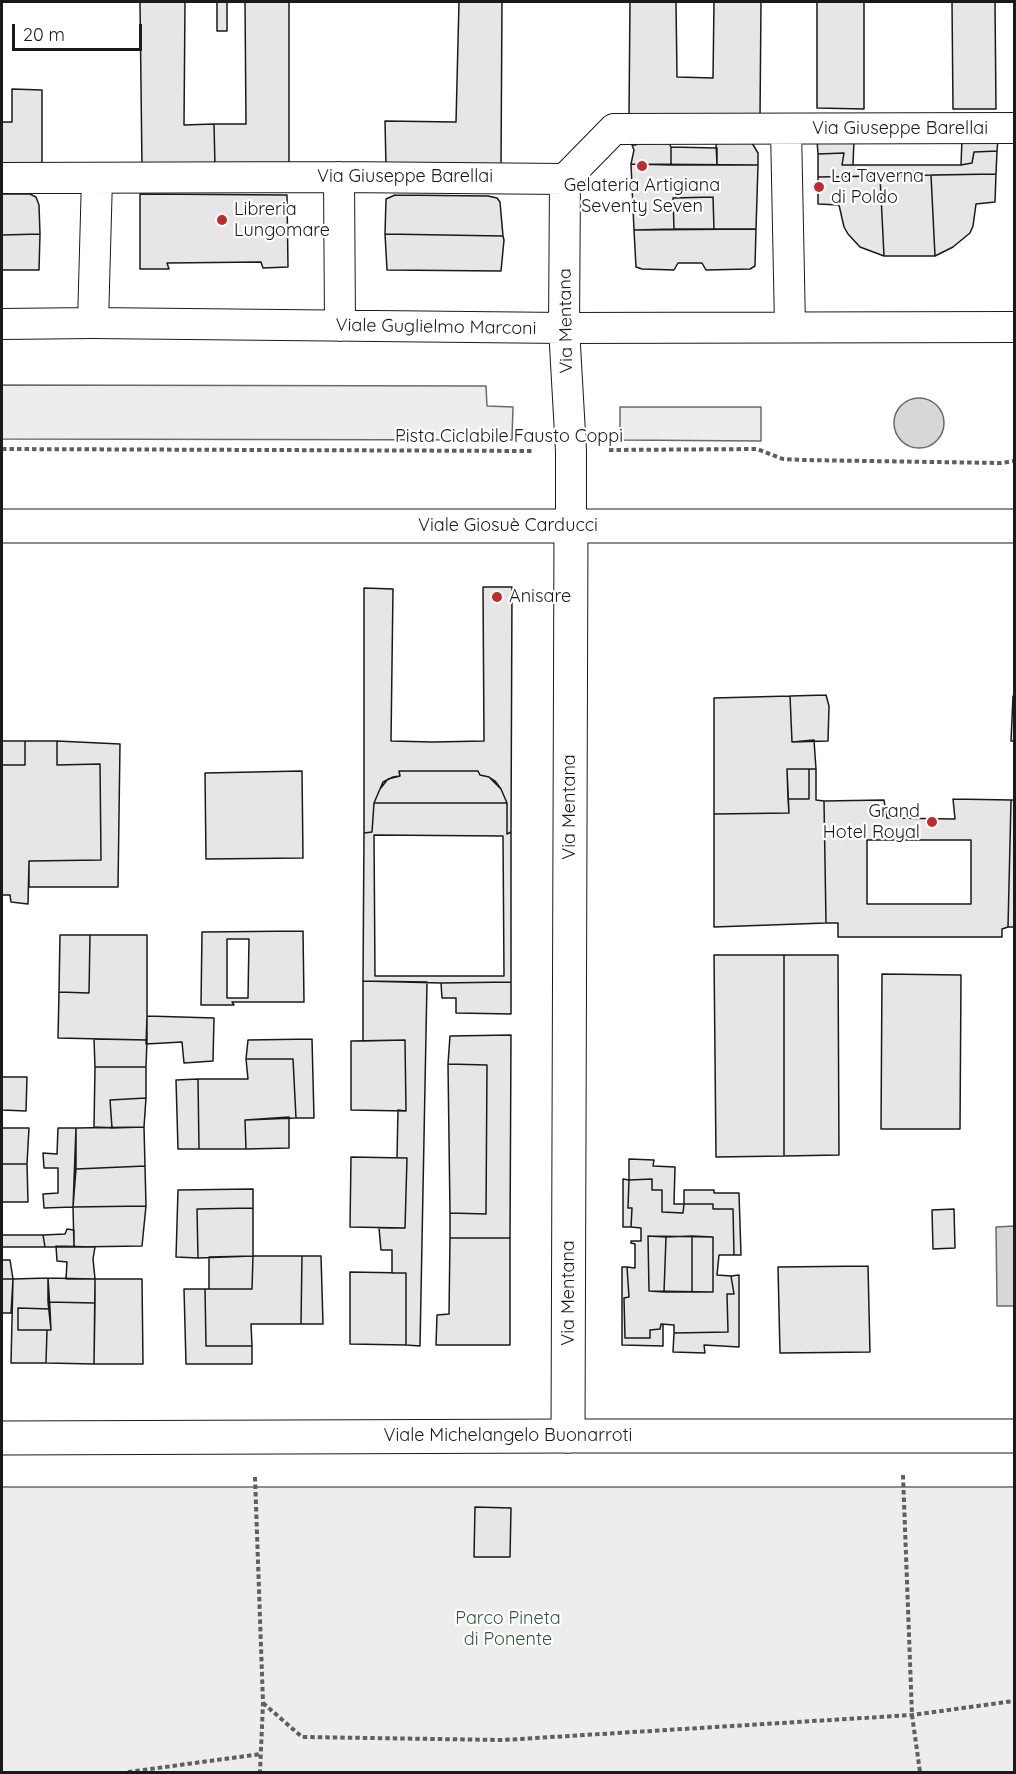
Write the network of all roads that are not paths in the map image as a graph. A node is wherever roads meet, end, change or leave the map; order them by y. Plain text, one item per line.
1 (1014, 128) edge
2 (786, 129) junction
3 (339, 177) junction
4 (2, 178) edge
5 (97, 178) junction
6 (565, 179) junction
7 (93, 323) junction
8 (2, 324) edge
9 (340, 326) junction
10 (790, 326) junction
11 (1014, 327) edge
12 (564, 328) junction
13 (2, 526) edge
14 (571, 526) junction
15 (1014, 526) edge
16 (568, 1436) junction
17 (1014, 1436) edge
18 (2, 1438) edge

1 - 2 street, Via Giuseppe Barellai
2 - 6 street, Via Giuseppe Barellai
2 - 10 street, Via Giuseppe Barellai
3 - 5 street, Via Giuseppe Barellai
3 - 6 street, Via Giuseppe Barellai
3 - 9 street
4 - 5 street, Via Giuseppe Barellai
5 - 7 street
6 - 12 street, Via Mentana
7 - 8 street, Viale Guglielmo Marconi
7 - 9 street, Viale Guglielmo Marconi
9 - 12 street, Viale Guglielmo Marconi
10 - 11 street, Viale Guglielmo Marconi
10 - 12 street, Viale Guglielmo Marconi
12 - 14 street, Via Mentana
13 - 14 street, Viale Giosuè Carducci
14 - 15 street, Viale Giosuè Carducci
14 - 16 street, Via Mentana
16 - 17 street, Viale Michelangelo Buonarroti
16 - 18 street, Viale Michelangelo Buonarroti

